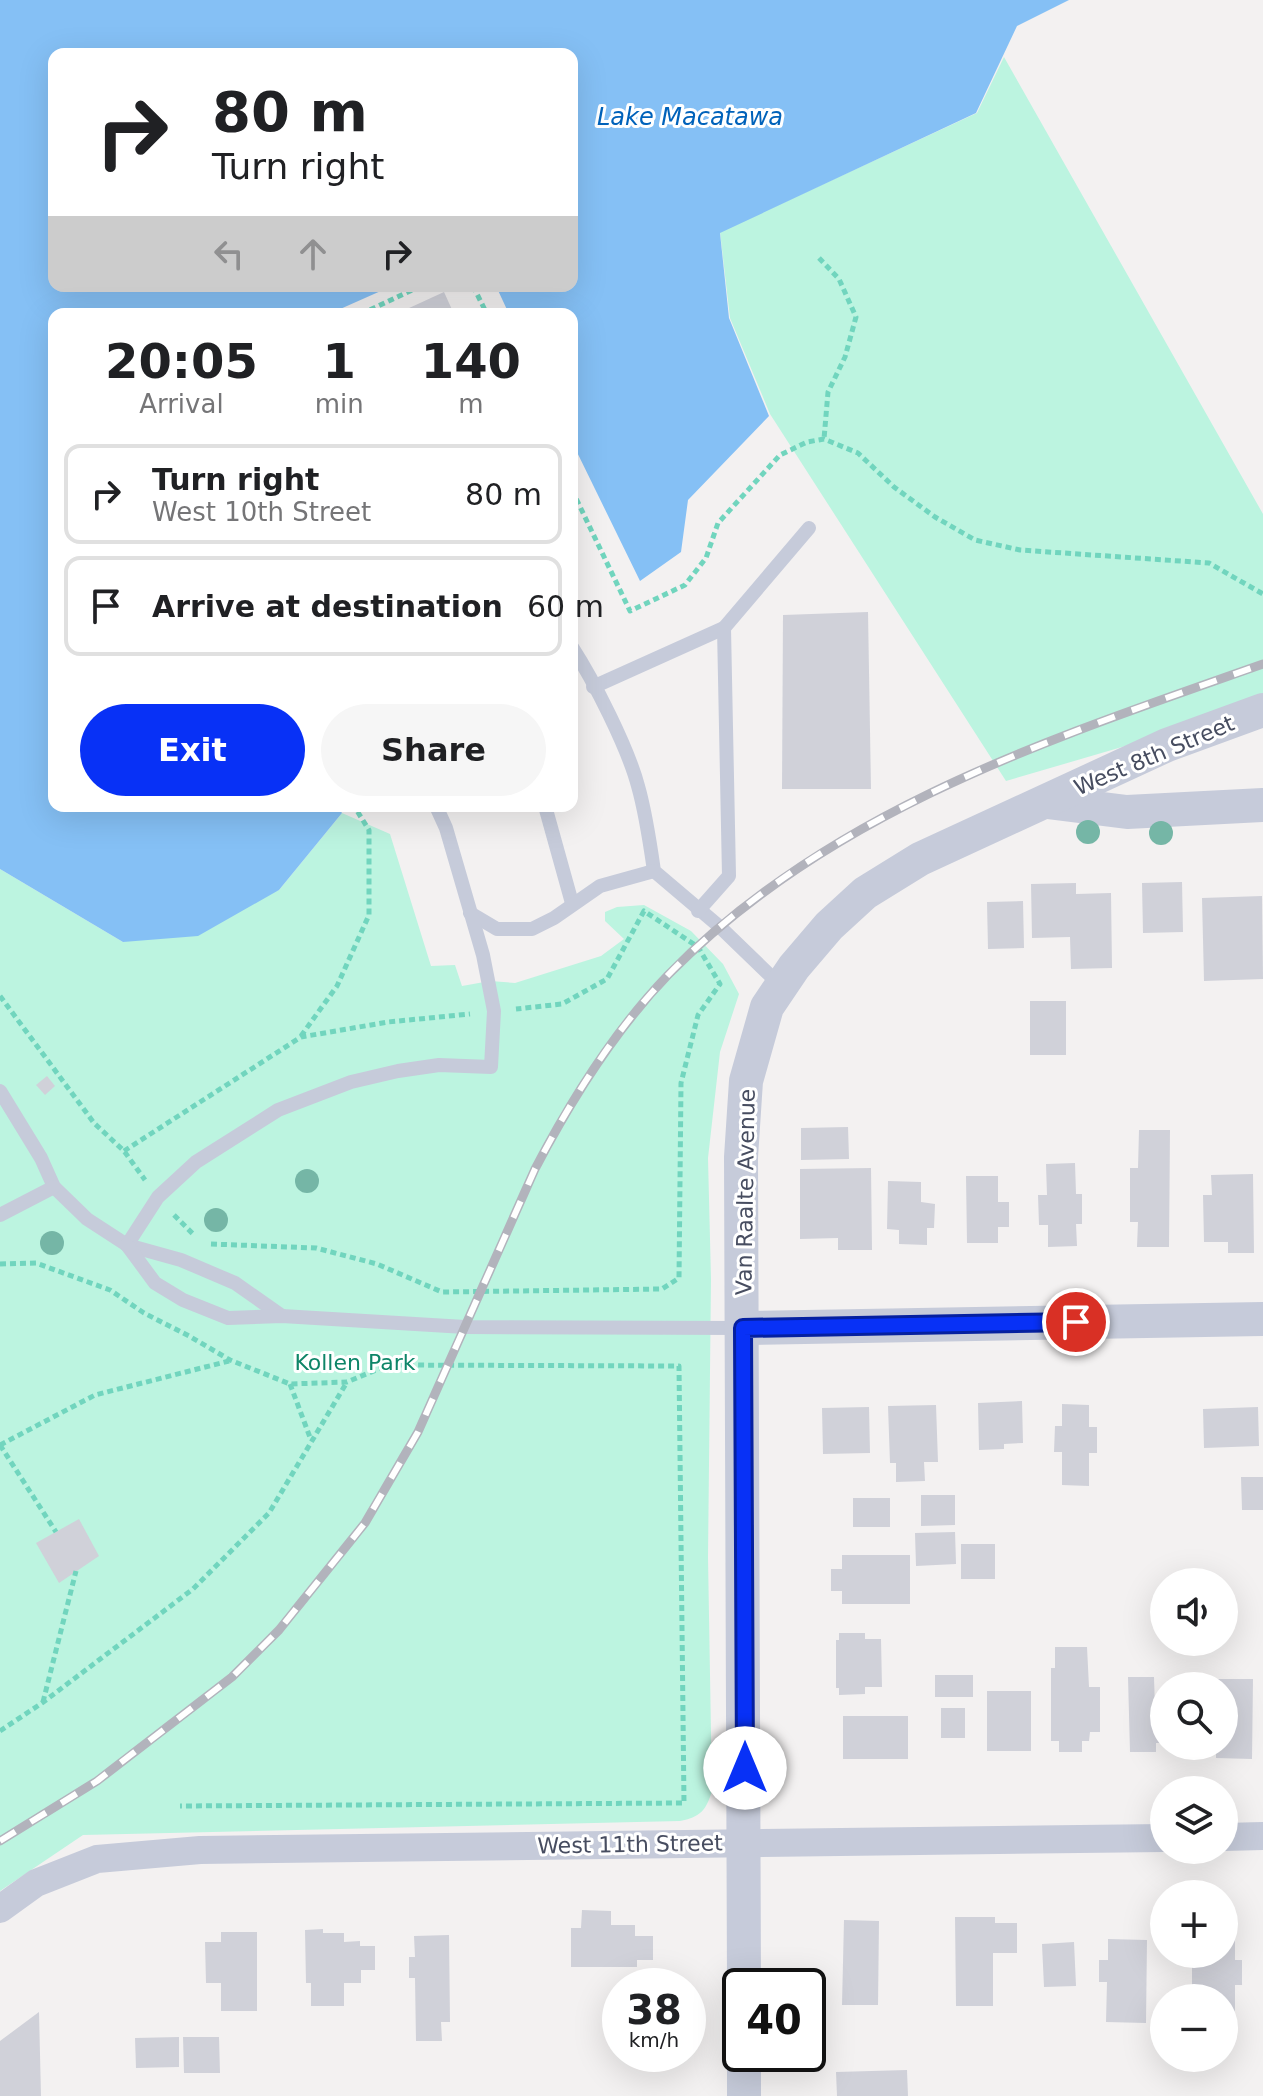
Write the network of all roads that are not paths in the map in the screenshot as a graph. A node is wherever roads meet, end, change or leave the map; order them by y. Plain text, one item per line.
1 (809, 528) dead end
2 (724, 628) junction
3 (578, 658) edge
4 (593, 687) junction
5 (1263, 710) edge
6 (1046, 802) junction
7 (1263, 805) edge
8 (439, 812) edge
9 (547, 812) edge
10 (654, 871) junction
11 (572, 903) junction
12 (846, 910) joint
13 (698, 911) junction
14 (470, 913) junction
15 (781, 987) junction
16 (0, 1091) edge
17 (54, 1187) junction
18 (0, 1215) edge
19 (127, 1245) junction
20 (282, 1316) junction
21 (1263, 1319) edge
22 (743, 1328) junction
23 (1263, 1836) edge
24 (1238, 1837) edge
25 (1150, 1838) edge
26 (745, 1843) junction
27 (0, 1909) edge
28 (744, 1968) edge
29 (744, 2072) edge
30 (744, 2096) edge

1 - 2 lane
2 - 4 lane
2 - 13 lane
3 - 4 lane
4 - 10 lane
5 - 6 street, West 8th Street
6 - 7 street
6 - 12 street, West 8th Street
8 - 14 lane
9 - 11 lane
10 - 11 lane
10 - 13 lane
11 - 14 lane
12 - 15 street, Van Raalte Avenue
13 - 15 lane
14 - 19 lane
15 - 22 street, Van Raalte Avenue
16 - 17 lane
17 - 18 lane
17 - 19 lane
19 - 20 lane
19 - 20 lane
20 - 22 lane
21 - 22 street
22 - 26 street, Van Raalte Avenue
23 - 24 street
25 - 26 street, West 11th Street
26 - 27 street, West 11th Street
26 - 28 street, Van Raalte Avenue
29 - 30 street

